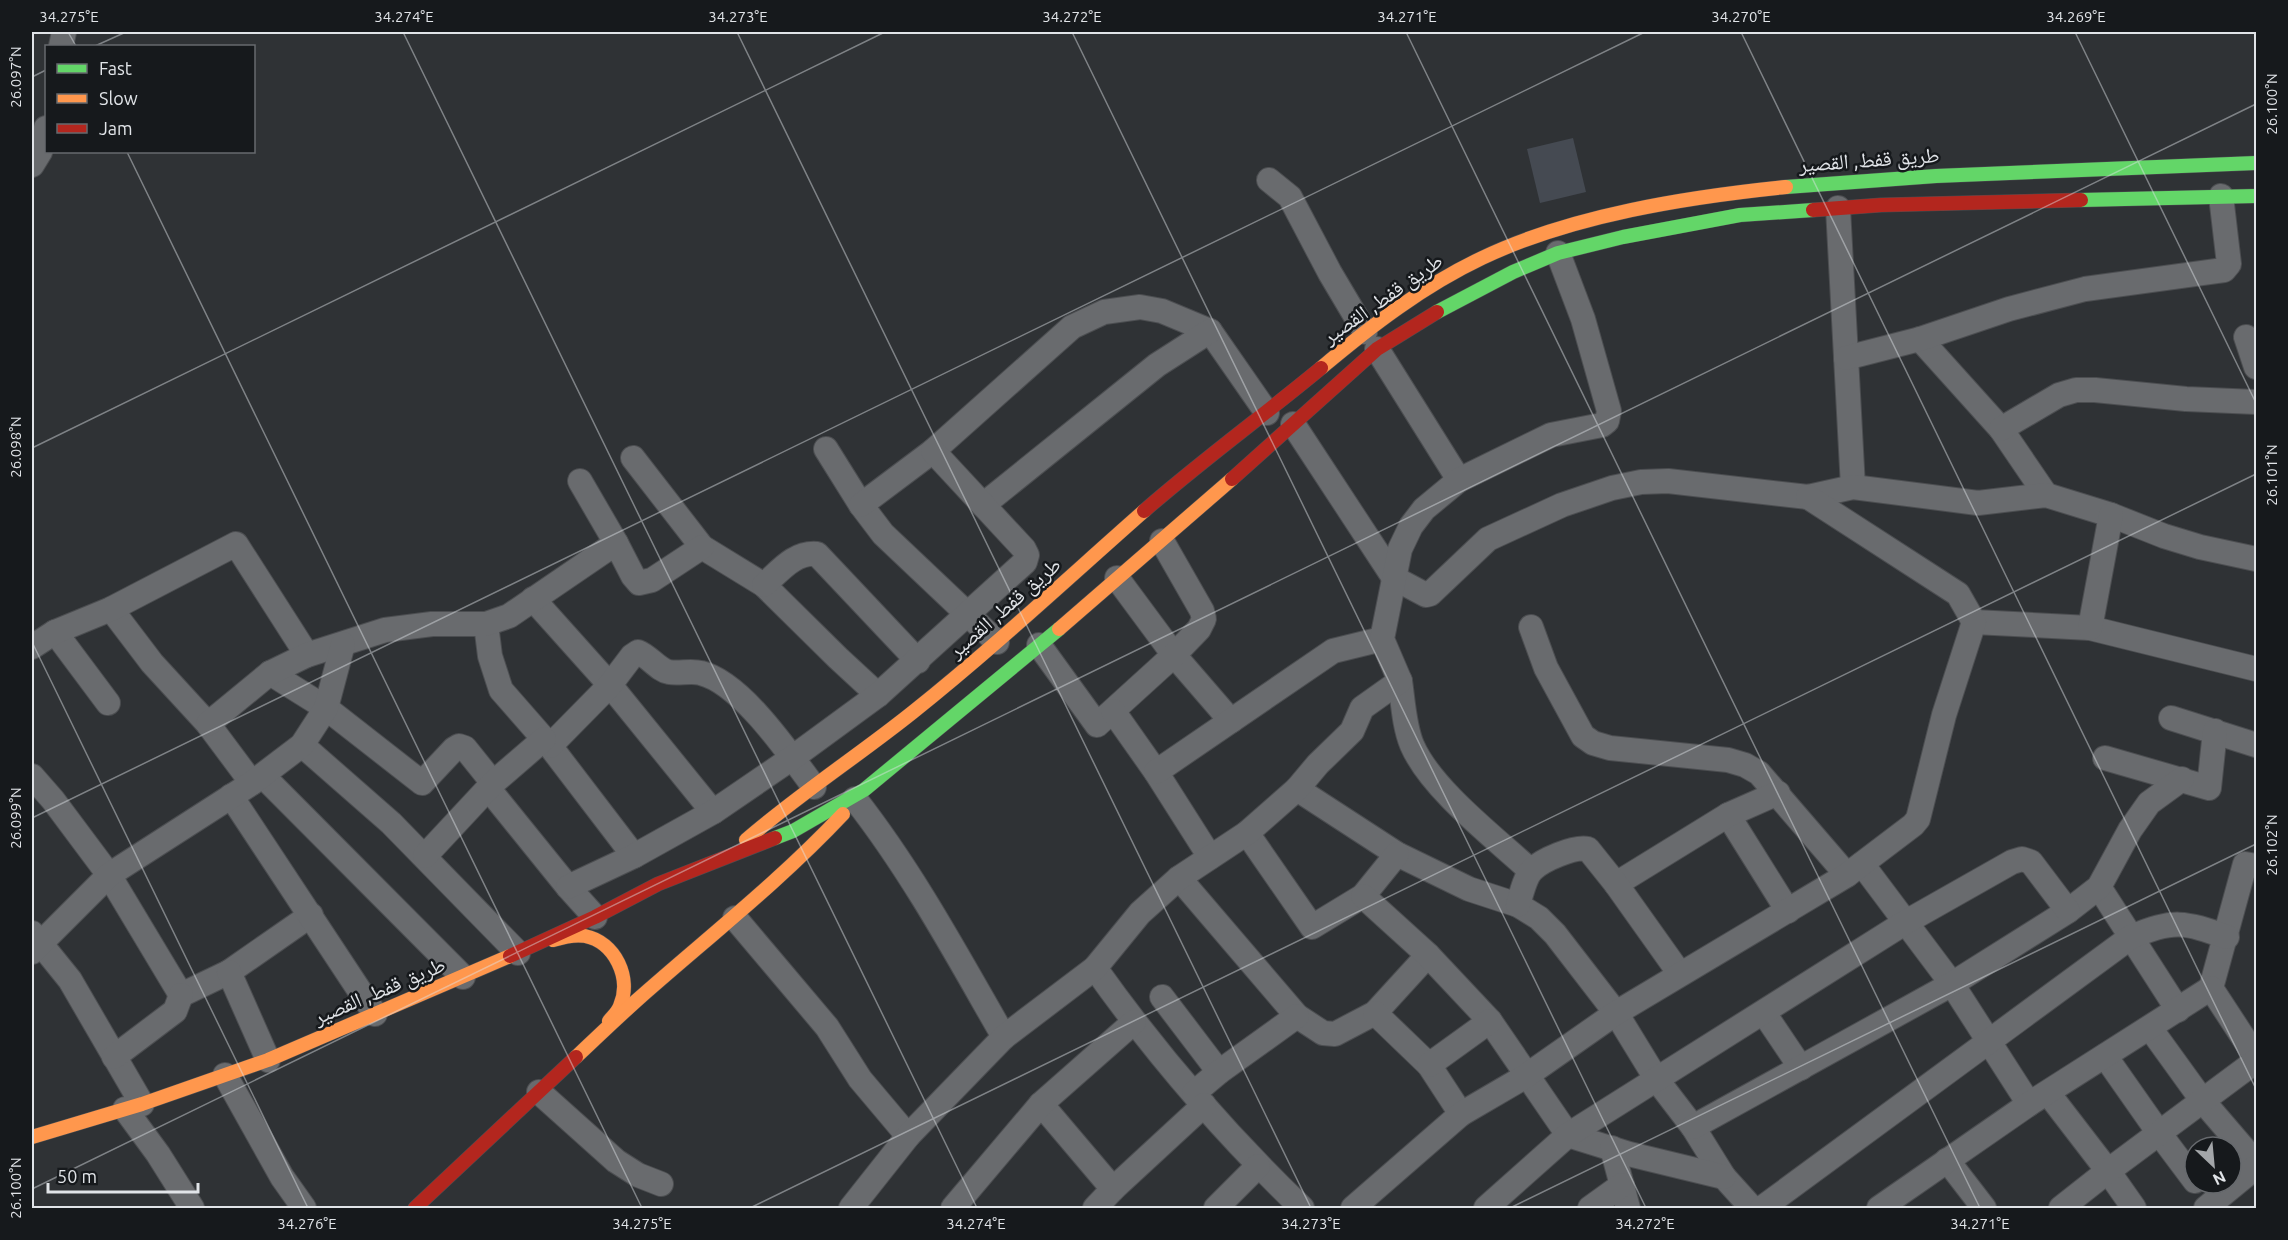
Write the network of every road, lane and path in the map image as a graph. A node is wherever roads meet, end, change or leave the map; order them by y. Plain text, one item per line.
1 (45, 132) edge
2 (2256, 163) edge
3 (32, 165) edge
4 (1937, 175) junction
5 (1269, 180) dead end
6 (2221, 196) junction
7 (2256, 196) edge
8 (1938, 204) junction
9 (1838, 208) junction
10 (1557, 253) junction
11 (1210, 331) junction
12 (2246, 337) dead end
13 (1920, 339) junction
14 (1371, 341) junction
15 (1846, 358) junction
16 (2256, 367) edge
17 (2256, 402) edge
18 (1268, 413) junction
19 (1293, 424) junction
20 (2001, 429) junction
21 (826, 449) dead end
22 (933, 450) junction
23 (633, 458) dead end
24 (1459, 480) junction
25 (580, 482) dead end
26 (1853, 487) junction
27 (2046, 495) junction
28 (1808, 496) junction
29 (861, 505) junction
30 (982, 505) junction
31 (2111, 515) junction
32 (1162, 541) junction
33 (616, 543) junction
34 (702, 547) junction
35 (2256, 559) edge
36 (1117, 578) junction
37 (1394, 578) junction
38 (764, 585) junction
39 (533, 600) junction
40 (111, 609) junction
41 (969, 614) junction
42 (1974, 622) junction
43 (486, 624) junction
44 (1531, 627) dead end
45 (2090, 628) junction
46 (55, 633) junction
47 (1382, 639) junction
48 (997, 642) junction
49 (343, 644) junction
50 (1039, 645) junction
51 (32, 647) edge
52 (307, 655) junction
53 (1174, 655) junction
54 (918, 661) junction
55 (2256, 669) edge
56 (270, 673) junction
57 (1400, 681) junction
58 (610, 685) junction
59 (878, 694) junction
60 (108, 703) dead end
61 (326, 708) junction
62 (1113, 711) junction
63 (2170, 718) dead end
64 (1231, 721) junction
65 (208, 724) junction
66 (2214, 731) junction
67 (547, 742) junction
68 (302, 745) junction
69 (2256, 745) edge
70 (792, 758) junction
71 (2105, 758) dead end
72 (1156, 772) junction
73 (32, 776) edge
74 (2182, 779) junction
75 (258, 780) junction
76 (490, 786) junction
77 (814, 787) junction
78 (1297, 789) junction
79 (1778, 793) junction
80 (859, 794) junction
81 (231, 796) junction
82 (713, 812) junction
83 (1728, 815) junction
84 (1247, 833) junction
85 (731, 854) junction
86 (1397, 854) junction
87 (425, 856) junction
88 (634, 856) junction
89 (1210, 857) junction
90 (2256, 866) edge
91 (1854, 869) junction
92 (1531, 870) junction
93 (109, 875) junction
94 (1179, 878) junction
95 (1616, 884) junction
96 (568, 887) junction
97 (2099, 887) junction
98 (1363, 896) junction
99 (1518, 905) junction
100 (2068, 910) junction
101 (1788, 911) junction
102 (311, 915) junction
103 (595, 917) junction
104 (735, 918) junction
105 (1906, 922) junction
106 (2131, 937) junction
107 (2227, 937) junction
108 (35, 943) edge
109 (526, 949) junction
110 (1428, 955) junction
111 (1095, 968) junction
112 (229, 972) junction
113 (1680, 974) junction
114 (463, 977) junction
115 (1952, 984) junction
116 (2211, 988) junction
117 (181, 995) junction
118 (1162, 997) dead end
119 (2178, 1010) junction
120 (1375, 1013) junction
121 (1616, 1013) junction
122 (1764, 1013) junction
123 (375, 1014) junction
124 (1297, 1016) junction
125 (1490, 1021) junction
126 (1134, 1022) junction
127 (2150, 1028) junction
128 (1004, 1037) junction
129 (596, 1040) junction
130 (1988, 1041) junction
131 (2106, 1056) junction
132 (114, 1057) junction
133 (2256, 1059) edge
134 (268, 1060) junction
135 (1429, 1065) junction
136 (1801, 1068) junction
137 (1219, 1072) junction
138 (225, 1075) junction
139 (1526, 1076) junction
140 (1658, 1080) junction
141 (539, 1092) junction
142 (2039, 1098) junction
143 (1199, 1099) junction
144 (2202, 1100) junction
145 (1041, 1104) junction
146 (134, 1106) junction
147 (1461, 1114) junction
148 (1693, 1127) junction
149 (2159, 1133) junction
150 (1568, 1135) junction
151 (908, 1136) junction
152 (32, 1137) edge
153 (1612, 1148) junction
154 (1947, 1160) junction
155 (2183, 1165) edge
156 (2256, 1165) edge
157 (1258, 1166) junction
158 (2108, 1171) junction
159 (1724, 1177) junction
160 (661, 1184) dead end
161 (1622, 1185) junction
162 (1113, 1189) junction
163 (1893, 1205) edge
164 (1360, 1206) edge
165 (2211, 1207) edge
166 (192, 1209) edge
167 (304, 1209) edge
168 (415, 1209) edge
169 (851, 1209) edge
170 (953, 1209) edge
171 (1095, 1209) edge
172 (1216, 1209) edge
173 (1302, 1209) edge
174 (1485, 1209) edge
175 (1590, 1209) edge
176 (1629, 1209) edge
177 (1752, 1209) edge
178 (1762, 1209) edge
179 (1984, 1209) edge
180 (2061, 1209) edge
181 (2134, 1209) edge

1 - 3 street
2 - 4 main road, طريق قفط, القصير
4 - 8 main road
4 - 14 main road, طريق قفط, القصير
5 - 14 street
6 - 7 main road, طريق قفط, القصير
6 - 8 main road, طريق قفط, القصير
6 - 13 street
8 - 9 main road, طريق قفط, القصير
9 - 10 main road, طريق قفط, القصير
9 - 15 street
10 - 14 main road, طريق قفط, القصير
10 - 24 street
11 - 18 street
11 - 22 street
11 - 30 street
12 - 16 street
13 - 15 street
13 - 20 street
14 - 18 main road, طريق قفط, القصير
14 - 19 main road, طريق قفط, القصير
14 - 24 street
15 - 26 street
17 - 20 street
18 - 48 main road, طريق قفط, القصير
19 - 32 main road, طريق قفط, القصير
19 - 37 street
20 - 27 street
21 - 29 street
22 - 29 street
22 - 30 street
23 - 34 street
24 - 37 street
25 - 33 street
26 - 27 street
26 - 28 street
27 - 31 street
28 - 37 street
28 - 42 street
29 - 41 street
30 - 41 street
31 - 35 street
31 - 45 street
32 - 36 main road, طريق قفط, القصير
32 - 53 street
33 - 34 street
33 - 39 street
34 - 38 street
36 - 50 main road, طريق قفط, القصير
36 - 53 street
37 - 47 street
38 - 54 street
38 - 59 street
39 - 43 street
39 - 58 street
40 - 46 street
40 - 52 street
40 - 65 street
41 - 48 street
41 - 54 street
42 - 45 street
42 - 91 street
43 - 49 street
43 - 67 street
44 - 79 street
45 - 55 street
46 - 51 street
46 - 60 street
47 - 57 street
47 - 64 street
48 - 77 main road, طريق قفط, القصير
49 - 52 street
49 - 61 street
50 - 62 street
50 - 80 main road, طريق قفط, القصير
52 - 56 street
53 - 62 street
53 - 64 street
54 - 59 street
56 - 61 street
56 - 65 street
57 - 78 street
57 - 92 street
58 - 67 street
58 - 70 street
58 - 82 street
59 - 70 street
61 - 68 street
61 - 76 street
62 - 72 street
63 - 66 street
64 - 72 street
65 - 75 street
66 - 69 street
66 - 74 street
67 - 76 street
67 - 88 street
68 - 75 street
68 - 87 street
70 - 77 street
70 - 82 street
71 - 74 street
72 - 89 street
73 - 93 street
74 - 97 street
75 - 81 street
75 - 114 street
76 - 87 street
76 - 96 street
77 - 85 main road, طريق قفط, القصير
78 - 84 street
78 - 86 street
79 - 83 street
79 - 91 street
80 - 85 main road, طريق قفط, القصير
80 - 104 main road, طريق قفط, القصير
80 - 128 street
81 - 93 street
81 - 102 street
82 - 88 street
83 - 95 street
83 - 101 street
84 - 89 street
84 - 98 street
85 - 103 main road, طريق قفط, القصير
86 - 98 street
86 - 99 street
87 - 109 street
88 - 96 street
89 - 94 street
90 - 107 street
91 - 101 street
91 - 105 street
92 - 95 street
92 - 99 street
93 - 108 street
93 - 117 street
94 - 111 street
94 - 124 street
95 - 113 street
96 - 103 street
97 - 100 street
97 - 106 street
98 - 110 street
99 - 121 street
100 - 105 street
100 - 115 street
101 - 113 street
102 - 112 street
102 - 123 street
103 - 109 main road, طريق قفط, القصير
104 - 129 main road, طريق قفط, القصير
104 - 151 street
105 - 115 street
105 - 122 street
106 - 107 street
106 - 119 street
106 - 130 street
107 - 116 street
108 - 132 street
109 - 114 main road, طريق قفط, القصير
109 - 129 main road
110 - 120 street
110 - 125 street
111 - 126 street
111 - 128 street
112 - 117 street
112 - 134 street
113 - 121 street
114 - 123 main road, طريق قفط, القصير
115 - 130 street
115 - 136 street
116 - 119 street
116 - 133 street
117 - 132 street
118 - 137 street
119 - 127 street
120 - 124 street
120 - 135 street
121 - 139 street
121 - 140 street
122 - 136 street
122 - 140 street
123 - 134 main road, طريق قفط, القصير
124 - 137 street
125 - 135 street
125 - 139 street
126 - 143 street
126 - 145 street
127 - 131 street
127 - 144 street
128 - 151 street
129 - 141 main road, طريق قفط, القصير
130 - 142 street
130 - 178 street
131 - 142 street
131 - 149 street
132 - 146 street
133 - 144 street
134 - 138 main road, طريق قفط, القصير
135 - 147 street
136 - 148 street
137 - 143 street
138 - 146 main road, طريق قفط, القصير
138 - 167 street
139 - 147 street
139 - 150 street
140 - 148 street
140 - 150 street
141 - 160 street
141 - 168 main road, طريق قفط, القصير
142 - 154 street
142 - 158 street
143 - 157 street
143 - 162 street
144 - 149 street
144 - 156 street
145 - 162 street
145 - 170 street
146 - 152 main road, طريق قفط, القصير
146 - 166 street
147 - 164 street
148 - 159 street
149 - 155 street
149 - 158 street
150 - 153 street
150 - 174 street
151 - 169 street
153 - 159 street
153 - 161 street
154 - 163 street
154 - 179 street
156 - 165 street
157 - 172 street
157 - 173 street
158 - 180 street
158 - 181 street
159 - 177 street
161 - 175 street
161 - 176 street
162 - 171 street

